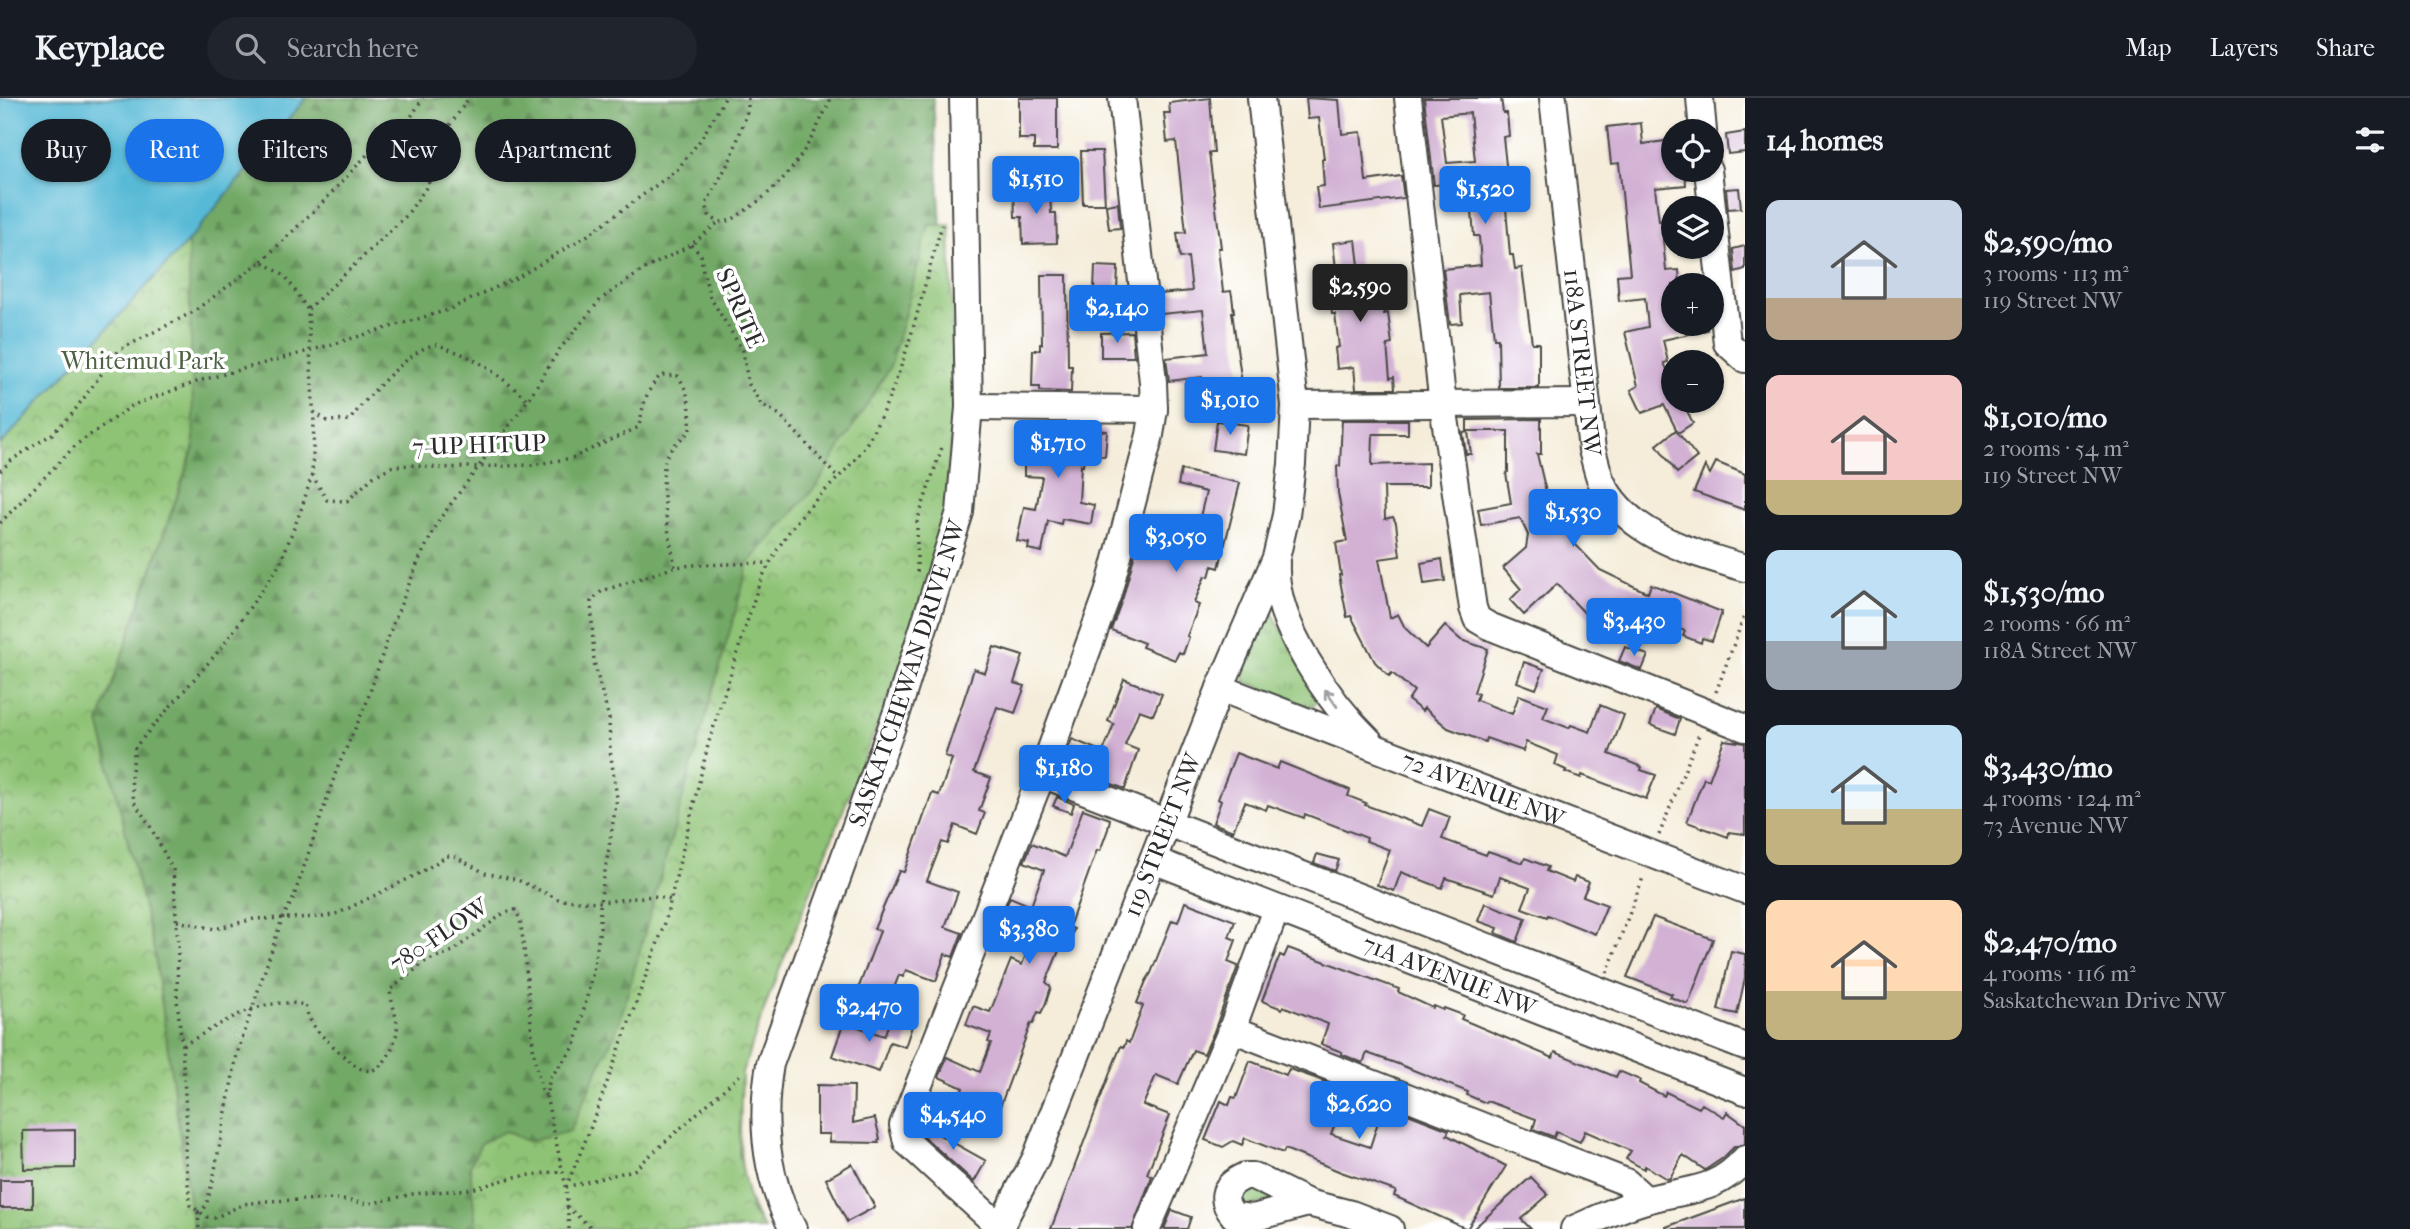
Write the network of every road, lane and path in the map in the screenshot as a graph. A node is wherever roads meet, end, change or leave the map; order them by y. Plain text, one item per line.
1 (423, 98) edge
2 (469, 98) edge
3 (725, 98) edge
4 (748, 98) edge
5 (831, 98) edge
6 (963, 98) edge
7 (1122, 98) edge
8 (1261, 98) edge
9 (1408, 98) edge
10 (1553, 98) edge
11 (1700, 98) edge
12 (410, 119) edge
13 (454, 119) edge
14 (1702, 119) edge
15 (366, 156) edge
16 (429, 182) edge
17 (1708, 182) edge
18 (943, 221) dead end
19 (719, 222) junction
20 (691, 245) junction
21 (262, 261) junction
22 (308, 310) junction
23 (309, 351) junction
24 (1745, 359) edge
25 (528, 400) junction
26 (1586, 403) junction
27 (1295, 405) junction
28 (1443, 405) junction
29 (969, 407) junction
30 (1154, 410) junction
31 (314, 412) junction
32 (944, 440) dead end
33 (479, 467) junction
34 (0, 471) edge
35 (312, 475) junction
36 (838, 478) junction
37 (0, 523) edge
38 (1276, 558) junction
39 (769, 563) junction
40 (675, 567) junction
41 (1745, 568) edge
42 (917, 579) dead end
43 (1745, 614) edge
44 (1220, 688) junction
45 (1708, 713) junction
46 (1745, 728) edge
47 (1377, 748) junction
48 (1042, 774) junction
49 (1168, 822) junction
50 (1651, 856) junction
51 (1153, 860) junction
52 (1745, 890) edge
53 (671, 900) junction
54 (600, 902) junction
55 (1276, 909) junction
56 (282, 919) junction
57 (177, 922) junction
58 (1600, 990) junction
59 (253, 1007) junction
60 (1232, 1029) junction
61 (182, 1046) junction
62 (1745, 1047) edge
63 (746, 1082) dead end
64 (1745, 1091) edge
65 (546, 1096) junction
66 (1745, 1159) edge
67 (562, 1171) junction
68 (566, 1187) junction
69 (1646, 1200) junction
70 (1308, 1203) dead end
71 (567, 1207) junction
72 (198, 1212) junction
73 (199, 1229) edge
74 (569, 1229) edge
75 (593, 1229) edge
76 (793, 1229) edge
77 (1001, 1229) edge
78 (1147, 1229) edge
79 (1390, 1229) edge
80 (1574, 1229) edge

1 - 12 path
2 - 13 path
3 - 23 path
4 - 19 path
5 - 19 path
6 - 29 street, SASKATCHEWAN DRIVE NW
7 - 30 street
8 - 27 street, 119 STREET NW
9 - 28 street
10 - 26 street, 118A STREET NW
11 - 14 street
15 - 21 path
16 - 22 path
17 - 24 street
18 - 36 path
19 - 20 path
20 - 25 path
20 - 36 path, SPRITE
21 - 22 path
21 - 34 path
22 - 23 path
23 - 31 path
23 - 37 path
25 - 31 path
25 - 33 path
26 - 28 street
26 - 41 street, 118A STREET NW
27 - 28 street
27 - 38 street, 119 STREET NW
28 - 45 street
29 - 30 street
29 - 76 street, SASKATCHEWAN DRIVE NW
30 - 48 street
31 - 35 path
32 - 42 path
33 - 35 path, 7-UP HITUP
33 - 40 path, 7-UP HITUP
33 - 56 path
35 - 57 path
36 - 39 path
38 - 44 street, 119 STREET NW
47 -> 38 street, 119 STREET NW
39 - 40 path
39 - 53 path
40 - 54 path
43 - 45 path
44 - 47 street, 72 AVENUE NW
44 - 49 street, 119 STREET NW
45 - 46 street
45 - 50 path
47 - 50 street, 72 AVENUE NW
48 - 49 street
48 - 77 street
49 - 51 street, 119 STREET NW
49 - 58 street
50 - 52 street, 72 AVENUE NW
50 - 58 path
51 - 55 street, 71A AVENUE NW
51 - 77 street, 119 STREET NW
53 - 54 path
53 - 68 path
54 - 56 path
54 - 65 path
55 - 60 street
55 - 64 street, 71A AVENUE NW
56 - 57 path
56 - 59 path
57 - 61 path
58 - 62 street
59 - 61 path, 780-FLOW
59 - 65 path, 780-FLOW
59 - 72 path
60 - 69 street
60 - 78 street
61 - 72 path
63 - 68 path
65 - 67 path
66 - 69 street
67 - 68 path
67 - 72 path
68 - 71 path
69 - 80 street
70 - 79 street
71 - 74 path
71 - 75 path
72 - 73 path

